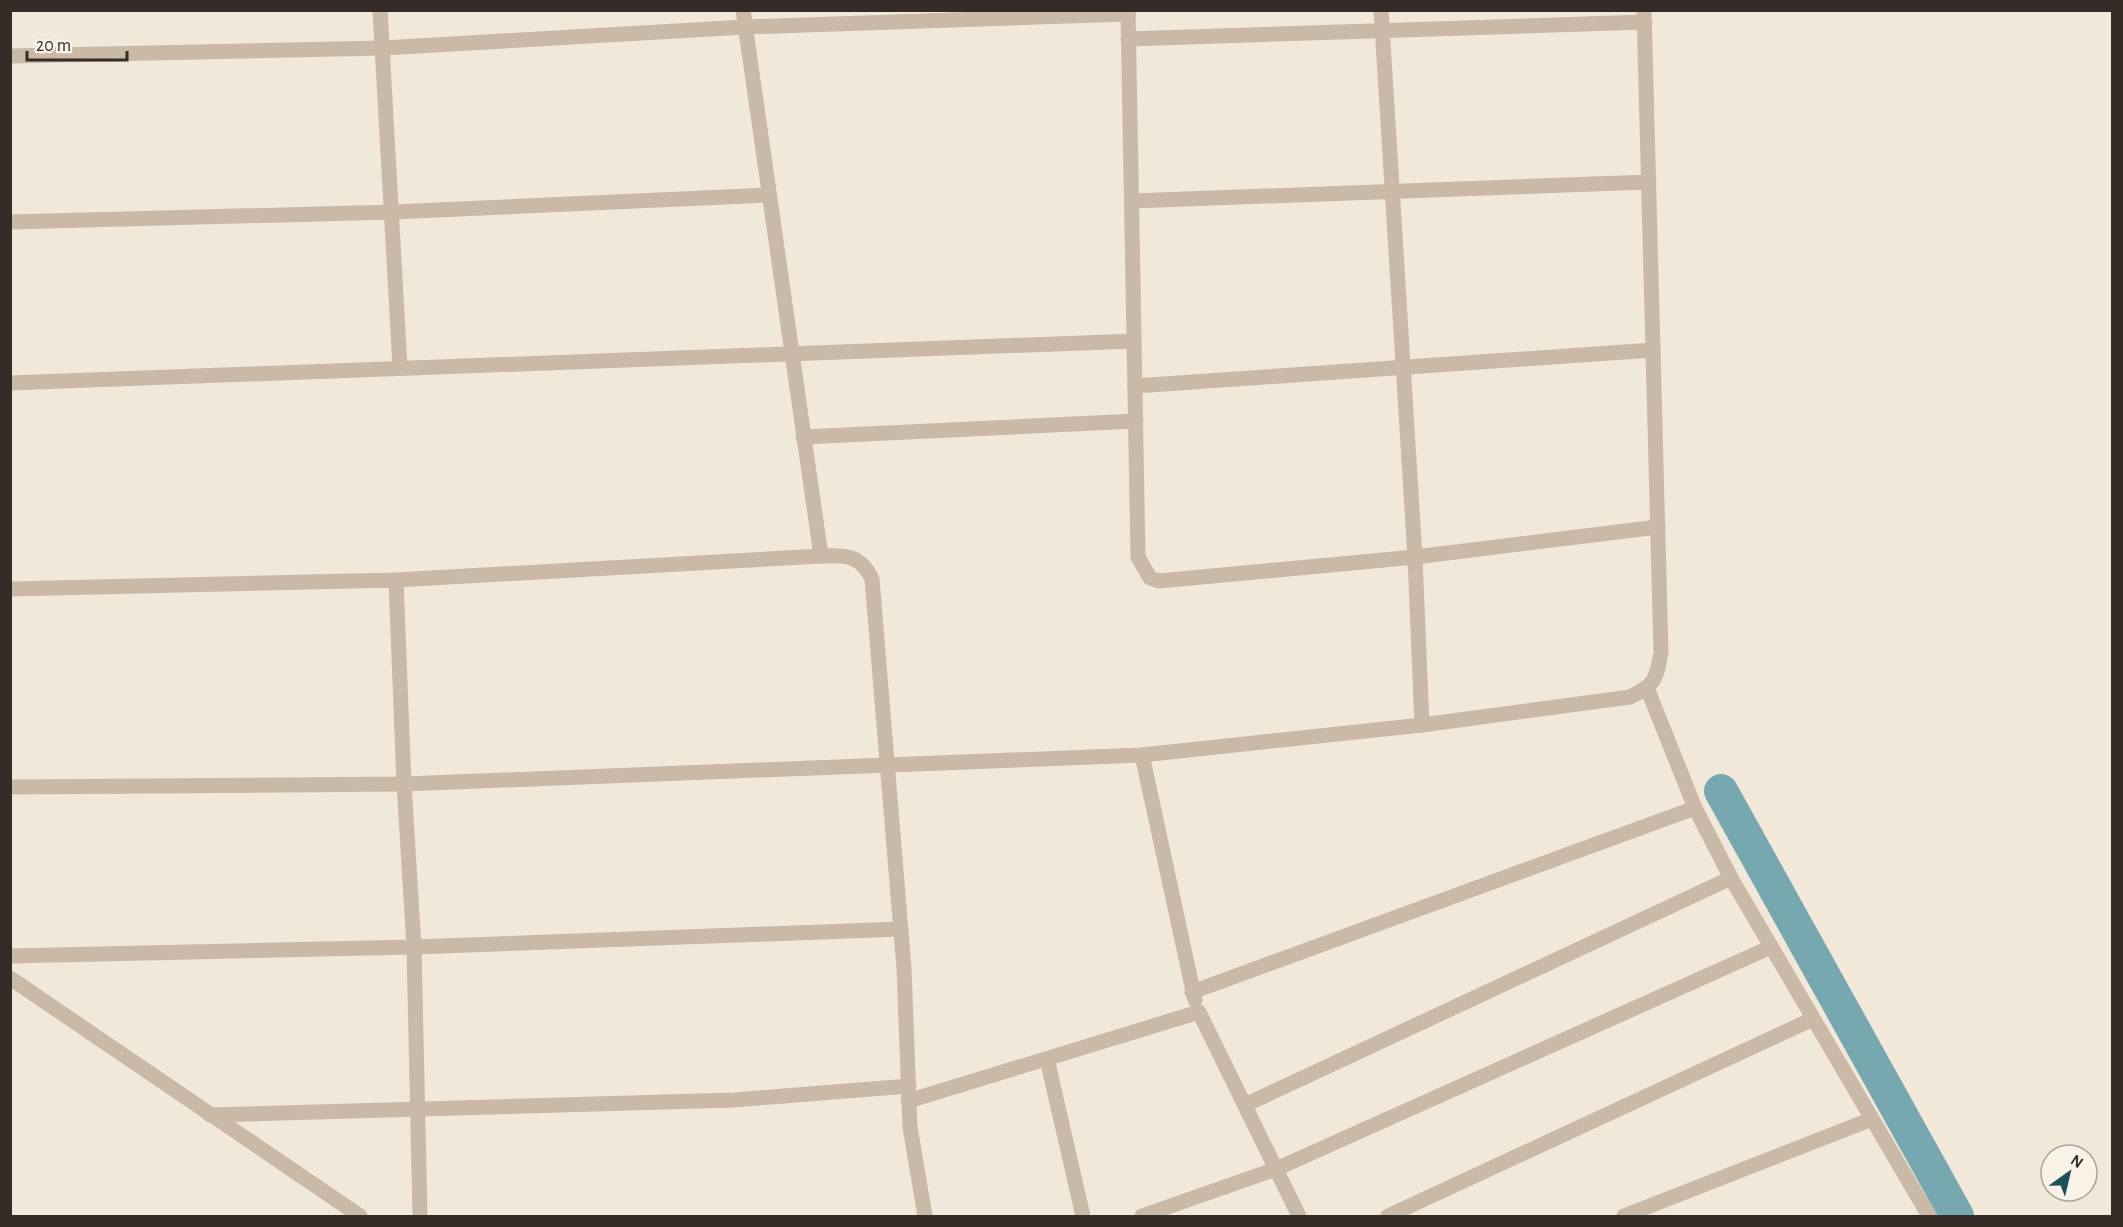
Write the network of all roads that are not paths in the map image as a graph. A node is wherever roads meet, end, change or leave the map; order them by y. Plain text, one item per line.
1 (380, 10) edge
2 (743, 10) edge
3 (1381, 10) edge
4 (1128, 12) edge
5 (1645, 16) edge
6 (745, 27) junction
7 (1382, 32) junction
8 (1128, 39) junction
9 (383, 48) junction
10 (10, 56) edge
11 (1649, 182) junction
12 (1392, 191) junction
13 (768, 195) junction
14 (1131, 201) junction
15 (393, 212) junction
16 (10, 222) edge
17 (1134, 341) junction
18 (1653, 350) junction
19 (791, 353) junction
20 (400, 367) junction
21 (1403, 369) junction
22 (10, 383) edge
23 (1135, 386) junction
24 (1136, 421) junction
25 (803, 437) junction
26 (1658, 526) junction
27 (821, 556) junction
28 (1415, 557) junction
29 (396, 580) junction
30 (10, 589) edge
31 (1647, 688) junction
32 (1422, 725) junction
33 (1142, 755) junction
34 (890, 765) junction
35 (404, 784) junction
36 (10, 787) edge
37 (1695, 808) junction
38 (1731, 878) junction
39 (901, 929) junction
40 (414, 947) junction
41 (1771, 947) junction
42 (10, 956) edge
43 (10, 978) edge
44 (1192, 992) junction
45 (1199, 1012) junction
46 (1813, 1019) junction
47 (1047, 1059) junction
48 (908, 1093) junction
49 (1245, 1105) junction
50 (416, 1110) junction
51 (210, 1114) junction
52 (1872, 1119) junction
53 (1276, 1168) junction
54 (360, 1216) edge
55 (420, 1216) edge
56 (925, 1216) edge
57 (1083, 1216) edge
58 (1142, 1216) edge
59 (1299, 1216) edge
60 (1388, 1216) edge
61 (1624, 1216) edge
62 (1929, 1216) edge

1 - 9 street
2 - 6 street
3 - 7 street
4 - 6 street
4 - 8 street
5 - 7 street
5 - 11 street
6 - 9 street
6 - 13 street
7 - 8 street
7 - 12 street
8 - 14 street
9 - 10 street
9 - 15 street
11 - 12 street
11 - 18 street
12 - 14 street
12 - 21 street
13 - 15 street
13 - 19 street
14 - 17 street
15 - 16 street
15 - 20 street
17 - 19 street
17 - 23 street
18 - 21 street
18 - 26 street
19 - 20 street
19 - 25 street
20 - 22 street
21 - 23 street
21 - 28 street
23 - 24 street
24 - 25 street
24 - 28 street
25 - 27 street
26 - 28 street
26 - 31 street
27 - 29 street
27 - 34 street
28 - 32 street
29 - 30 street
29 - 35 street
31 - 32 street
31 - 37 street
32 - 33 street
33 - 34 street
33 - 44 street
34 - 35 street
34 - 39 street
35 - 36 street
35 - 40 street
37 - 38 street
37 - 44 street
38 - 41 street
38 - 49 street
39 - 40 street
39 - 48 street
40 - 42 street
40 - 50 street
41 - 46 street
41 - 53 street
43 - 51 street
44 - 45 street
45 - 47 street
45 - 49 street
46 - 52 street
46 - 60 street
47 - 48 street
47 - 57 street
48 - 50 street
48 - 56 street
49 - 53 street
50 - 51 street
50 - 55 street
51 - 54 street
52 - 61 street
52 - 62 street
53 - 58 street
53 - 59 street

